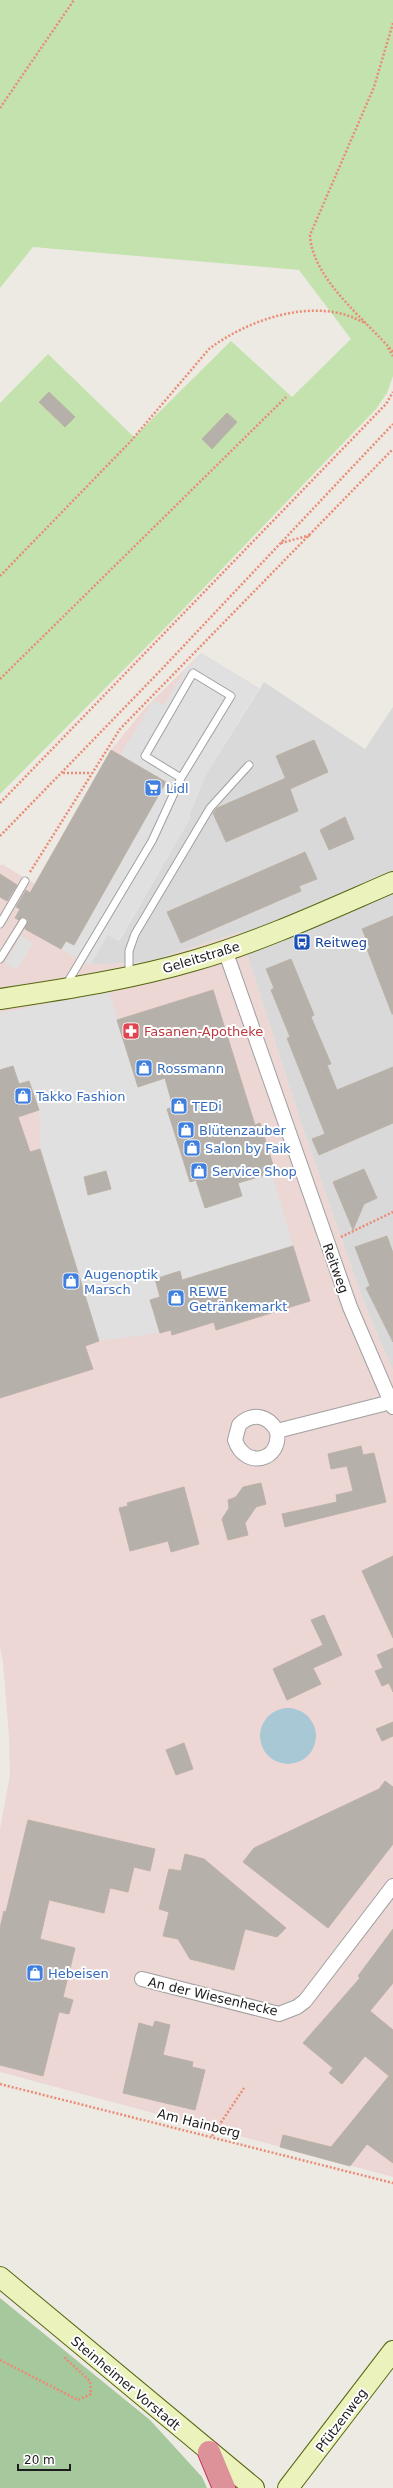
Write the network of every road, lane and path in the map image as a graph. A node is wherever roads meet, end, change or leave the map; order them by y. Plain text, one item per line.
1 (74, 0) edge
2 (393, 23) edge
3 (0, 108) edge
4 (366, 324) junction
5 (385, 343) junction
6 (393, 352) edge
7 (393, 356) edge
8 (393, 392) edge
9 (286, 397) dead end
10 (393, 424) edge
11 (393, 449) edge
12 (312, 534) junction
13 (280, 544) junction
14 (0, 576) edge
15 (0, 679) edge
16 (249, 765) dead end
17 (62, 773) junction
18 (90, 773) junction
19 (181, 778) junction
20 (0, 803) edge
21 (0, 836) edge
22 (25, 881) joint
23 (393, 882) edge
24 (22, 922) dead end
25 (0, 924) edge
26 (225, 950) junction
27 (0, 959) edge
28 (129, 976) junction
29 (64, 989) junction
30 (0, 999) edge
31 (393, 1212) edge
32 (327, 1244) junction
33 (392, 1405) edge
34 (277, 1431) dead end
35 (393, 1886) edge
36 (142, 1979) dead end
37 (0, 2084) edge
38 (244, 2088) dead end
39 (212, 2136) junction
40 (393, 2183) edge
41 (0, 2277) edge
42 (393, 2351) edge
43 (62, 2354) dead end
44 (0, 2360) edge
45 (209, 2452) junction
46 (224, 2488) edge
47 (254, 2488) edge
48 (288, 2488) edge

1 - 3 path
2 - 4 path
4 - 5 path
4 - 14 path
5 - 6 path
5 - 7 path
8 - 20 path
9 - 15 path
10 - 13 path
11 - 12 path
12 - 13 path
12 - 18 path
13 - 17 path
16 - 28 lane
17 - 18 path
17 - 21 path
18 - 22 path
19 - 19 lane
19 - 29 lane
22 - 25 lane
23 - 26 main road, Geleitstraße
24 - 27 lane
26 - 28 main road, Geleitstraße
26 - 32 street, Reitweg
28 - 29 main road, Geleitstraße
29 - 30 main road, Geleitstraße
31 - 32 path
32 - 33 street, Reitweg
33 - 34 street, Reitweg
35 - 36 street, An der Wiesenhecke
37 - 39 path, Am Hainberg
38 - 39 path
39 - 40 path, Am Hainberg
41 - 45 main road, Steinheimer Vorstadt
42 - 48 main road, Pfützenweg
43 - 44 path
45 - 46 highway
45 - 47 main road, Steinheimer Vorstadt

